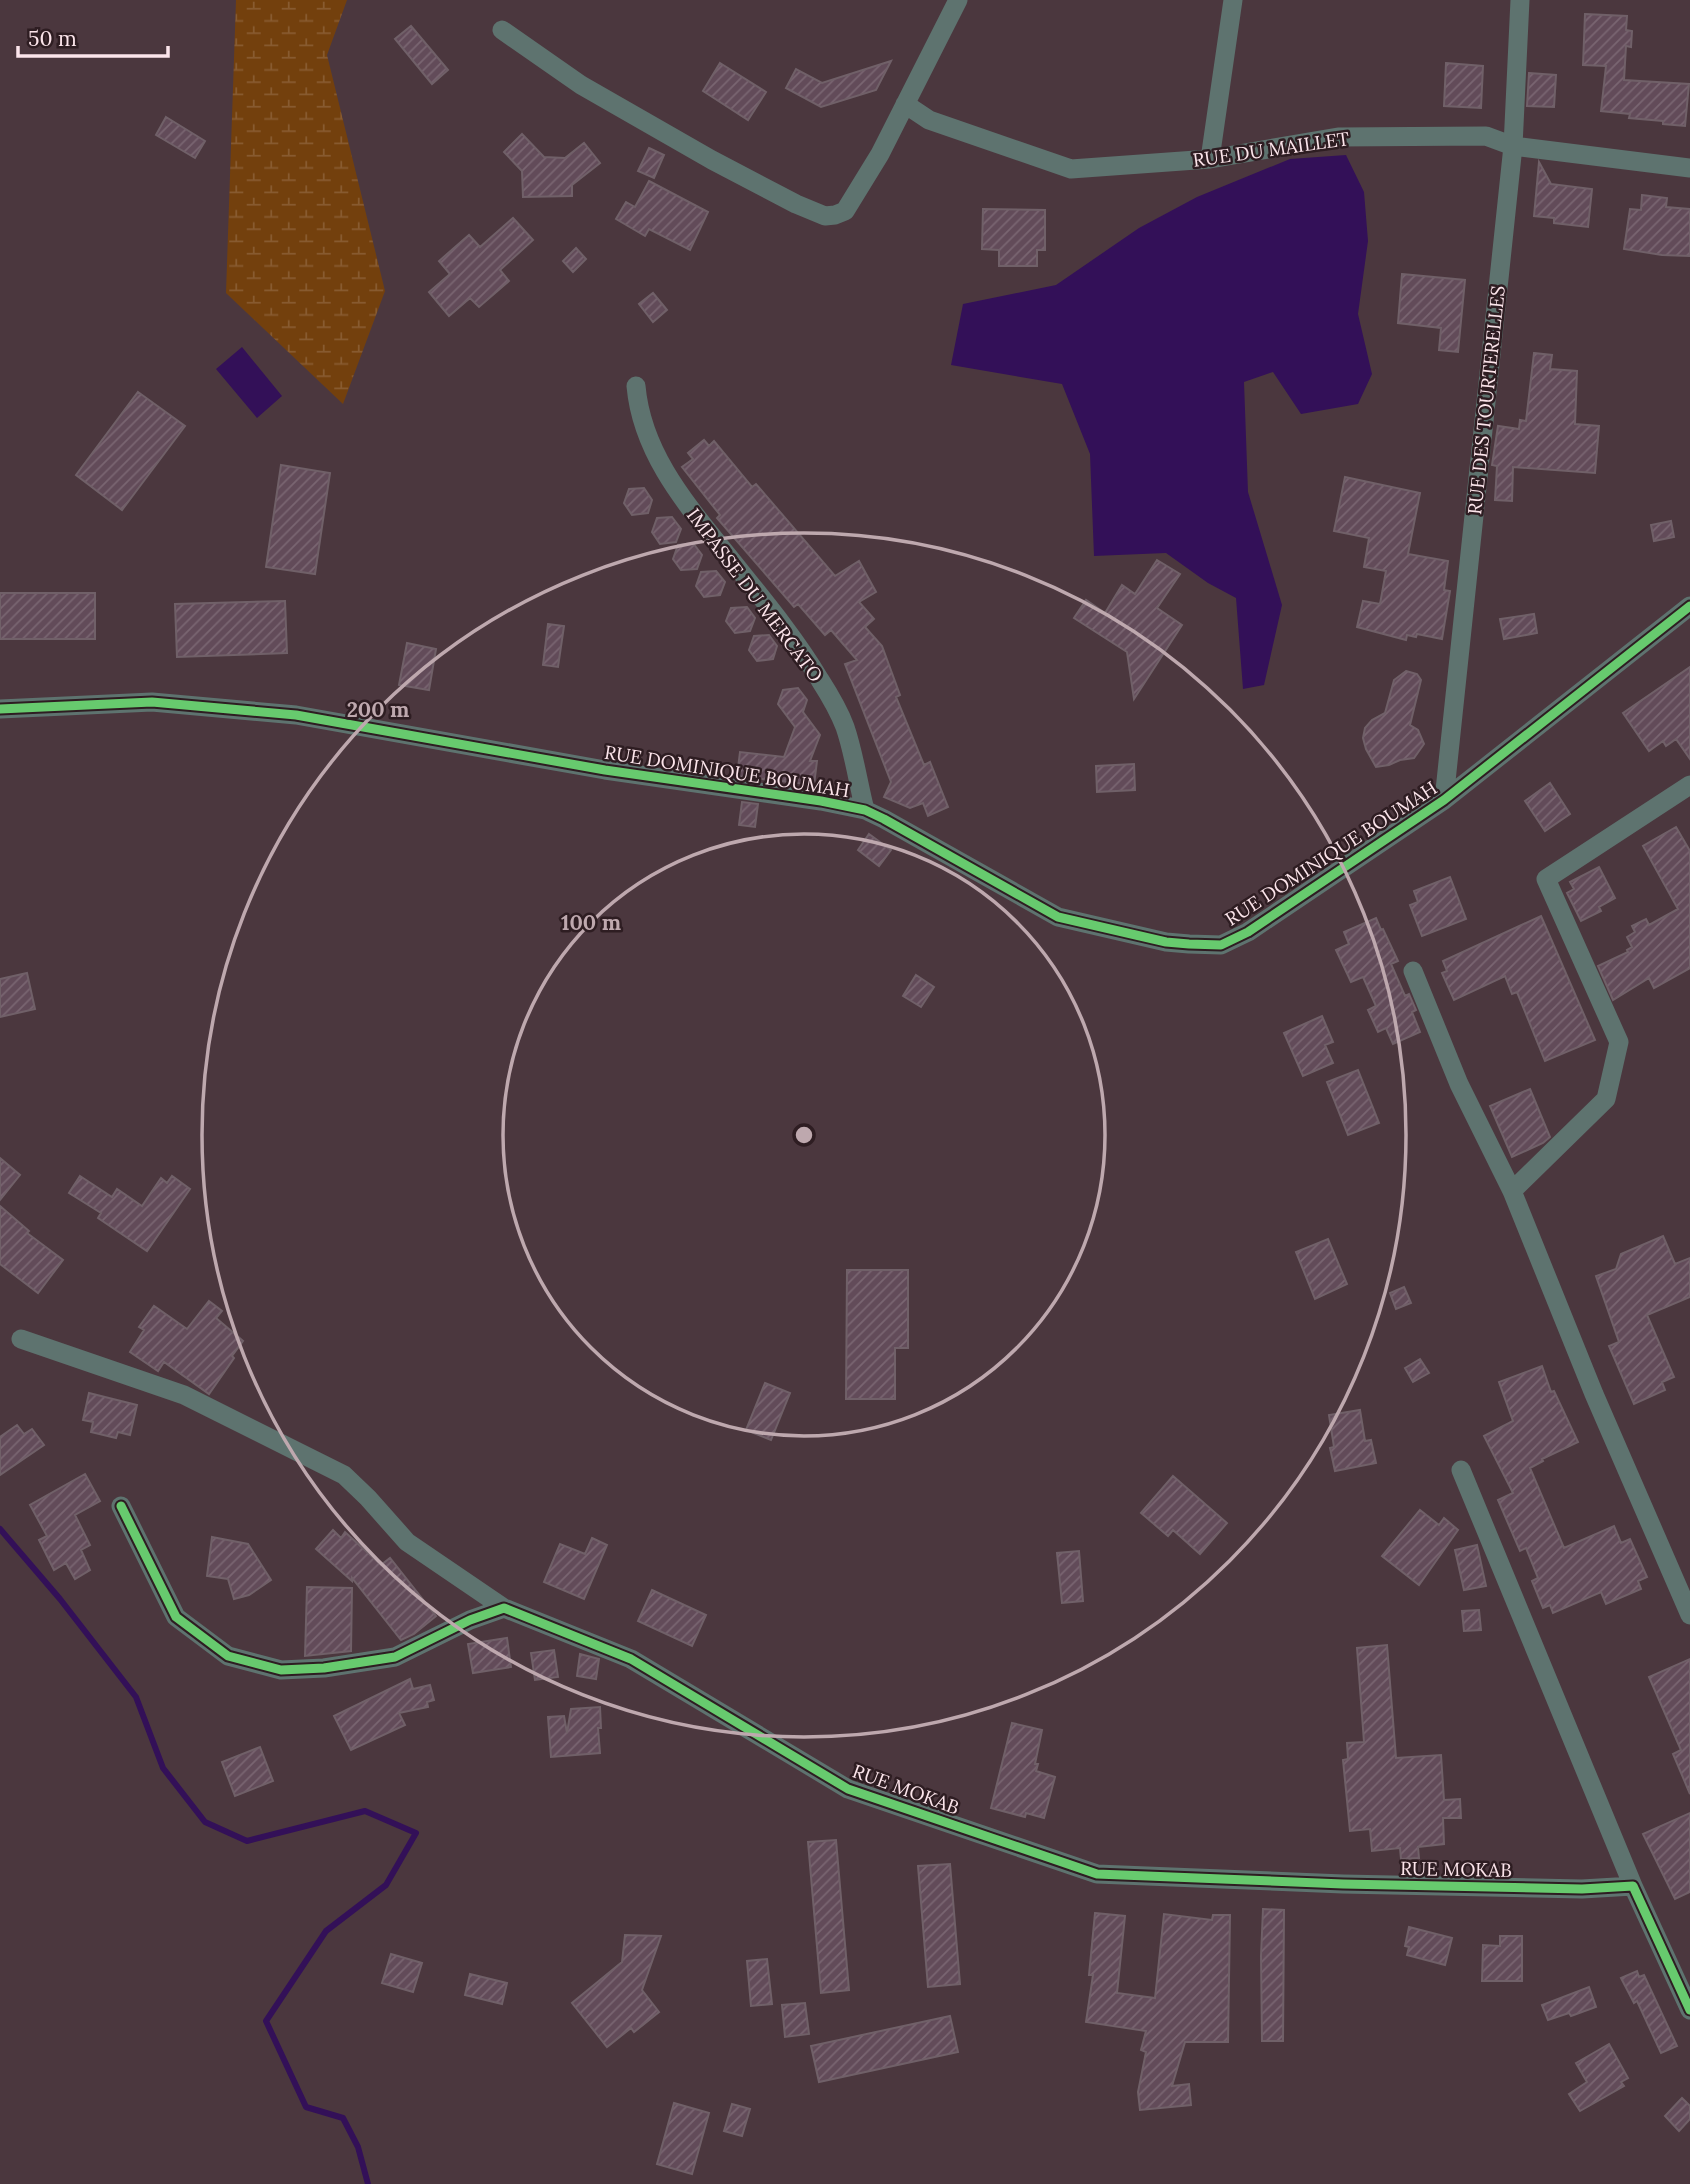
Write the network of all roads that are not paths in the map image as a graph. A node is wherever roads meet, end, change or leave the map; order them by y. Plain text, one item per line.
1 (958, 0) edge
2 (1233, 0) edge
3 (1520, 0) edge
4 (502, 30) dead end
5 (905, 104) junction
6 (1513, 146) junction
7 (1210, 159) junction
8 (1690, 168) edge
9 (636, 386) dead end
10 (1690, 606) edge
11 (0, 709) edge
12 (1690, 785) edge
13 (1444, 800) junction
14 (865, 810) junction
15 (1413, 971) dead end
16 (1512, 1191) junction
17 (21, 1339) dead end
18 (1461, 1470) dead end
19 (121, 1506) dead end
20 (504, 1608) junction
21 (1690, 1615) edge
22 (1633, 1886) junction
23 (1690, 2010) edge

1 - 5 street
2 - 7 street
3 - 6 street, RUE DES TOURTERELLES
4 - 5 street
5 - 7 street, RUE DU MAILLET
6 - 7 street, RUE DU MAILLET
6 - 8 street, RUE DU MAILLET
6 - 13 street, RUE DES TOURTERELLES
9 - 14 street, IMPASSE DU MERCATO
10 - 13 street, RUE DOMINIQUE BOUMAH
11 - 14 street, RUE DOMINIQUE BOUMAH
12 - 16 street
13 - 14 street, RUE DOMINIQUE BOUMAH
15 - 16 street
16 - 21 street
17 - 20 street, RUE MOKAB
18 - 22 street
19 - 20 street
20 - 22 street, RUE MOKAB
22 - 23 street

